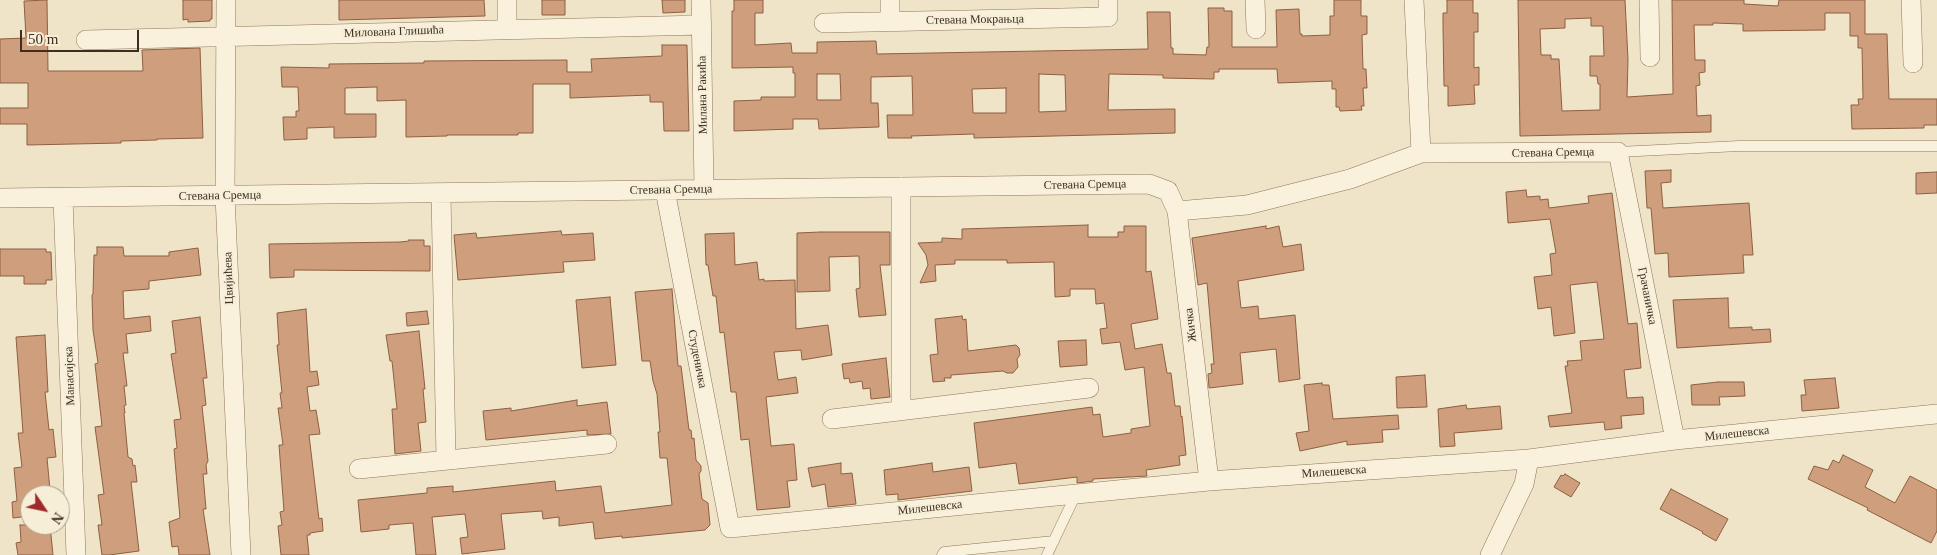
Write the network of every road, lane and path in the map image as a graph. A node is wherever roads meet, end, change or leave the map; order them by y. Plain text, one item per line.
1 (226, 0) edge
2 (507, 0) edge
3 (702, 0) edge
4 (890, 0) edge
5 (1108, 0) edge
6 (1255, 0) edge
7 (1414, 0) edge
8 (1649, 0) edge
9 (1911, 0) edge
10 (890, 22) junction
11 (824, 23) dead end
12 (702, 25) junction
13 (508, 29) junction
14 (1256, 29) dead end
15 (226, 37) junction
16 (86, 40) dead end
17 (1650, 57) dead end
18 (1912, 63) dead end
19 (1937, 146) edge
20 (1618, 152) junction
21 (1421, 153) junction
22 (1149, 184) joint
23 (901, 187) junction
24 (665, 190) junction
25 (704, 190) junction
26 (441, 193) junction
27 (225, 196) junction
28 (0, 198) edge
29 (63, 198) junction
30 (1177, 211) junction
31 (1089, 388) dead end
32 (901, 410) junction
33 (1937, 414) edge
34 (832, 419) dead end
35 (1676, 440) junction
36 (607, 444) dead end
37 (1529, 459) junction
38 (446, 460) junction
39 (360, 469) dead end
40 (1209, 481) junction
41 (1076, 494) junction
42 (730, 528) joint
43 (1054, 541) junction
44 (76, 555) edge
45 (241, 555) edge
46 (942, 555) edge
47 (1047, 555) edge
48 (1490, 555) edge

1 - 15 street, Цвијићева
2 - 13 street
3 - 12 street, Милана Ракића
4 - 10 street
5 - 10 street, Стевана Мокрањца
6 - 14 street
7 - 21 street
8 - 17 street
9 - 18 street
10 - 11 street, Стевана Мокрањца
12 - 13 street, Милована Глишића
12 - 25 street, Милана Ракића
13 - 15 street, Милована Глишића
15 - 16 street, Милована Глишића
15 - 27 street, Цвијићева
19 - 20 lane, Стевана Сремца
20 - 21 street, Стевана Сремца
20 - 35 street, Грачаничка
21 - 30 street, Стевана Сремца
22 - 23 street, Стевана Сремца
22 - 30 street, Жичка
23 - 25 street, Стевана Сремца
23 - 32 street
24 - 25 street, Стевана Сремца
24 - 26 street, Стевана Сремца
24 - 42 street, Студеничка
26 - 27 street, Стевана Сремца
26 - 38 street
27 - 29 street, Стевана Сремца
27 - 45 street, Цвијићева
28 - 29 street, Стевана Сремца
29 - 44 street, Манасијска
30 - 40 street, Жичка
31 - 32 street
32 - 34 street
33 - 35 street, Милешевска
35 - 37 street, Милешевска
36 - 38 street
37 - 40 street, Милешевска
37 - 48 street
38 - 39 street
40 - 41 street, Милешевска
41 - 42 street, Милешевска
41 - 43 lane
43 - 46 lane
43 - 47 lane

